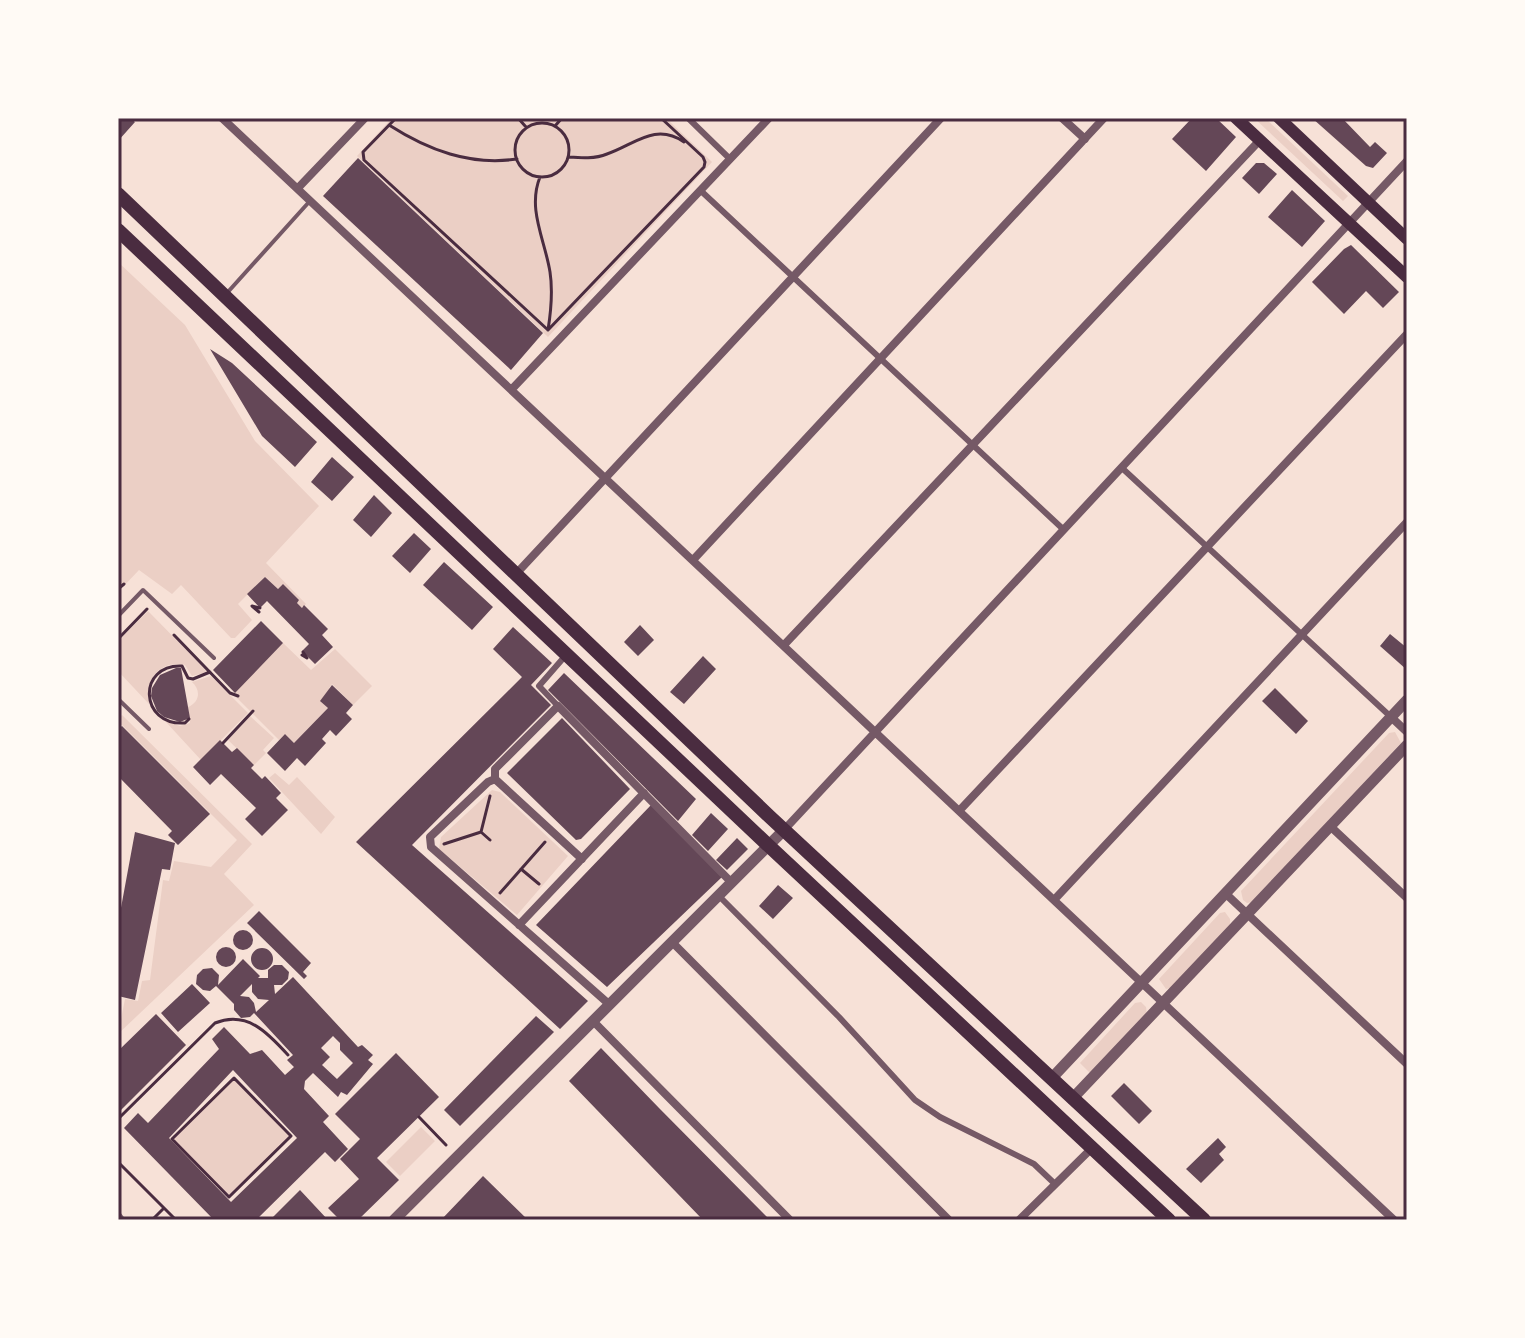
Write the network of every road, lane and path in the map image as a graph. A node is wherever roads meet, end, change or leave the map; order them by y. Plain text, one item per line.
1 (222, 118) edge
2 (365, 118) edge
3 (396, 118) edge
4 (518, 118) edge
5 (562, 118) edge
6 (661, 118) edge
7 (688, 118) edge
8 (769, 118) edge
9 (941, 118) edge
10 (1062, 118) edge
11 (1104, 118) edge
12 (1236, 118) edge
13 (1279, 118) edge
14 (389, 125) junction
15 (555, 126) junction
16 (526, 128) junction
17 (1085, 139) junction
18 (1260, 140) junction
19 (694, 149) junction
20 (569, 157) junction
21 (517, 159) junction
22 (730, 159) junction
23 (1407, 161) edge
24 (524, 169) junction
25 (519, 174) dead end
26 (540, 177) junction
27 (298, 188) junction
28 (700, 190) junction
29 (118, 194) edge
30 (311, 200) junction
31 (1368, 203) junction
32 (1349, 223) junction
33 (118, 230) edge
34 (1407, 239) edge
35 (792, 276) junction
36 (1407, 277) edge
37 (224, 296) junction
38 (548, 330) junction
39 (1407, 334) edge
40 (879, 359) junction
41 (512, 389) junction
42 (972, 445) junction
43 (1122, 468) junction
44 (607, 478) junction
45 (1407, 522) edge
46 (1064, 530) junction
47 (1207, 547) junction
48 (693, 560) junction
49 (515, 575) junction
50 (124, 584) dead end
51 (118, 589) edge
52 (147, 609) dead end
53 (118, 616) edge
54 (179, 625) junction
55 (1302, 635) junction
56 (118, 639) edge
57 (784, 645) junction
58 (566, 655) junction
59 (214, 658) dead end
60 (210, 672) junction
61 (238, 696) dead end
62 (118, 699) edge
63 (1407, 700) edge
64 (558, 706) junction
65 (253, 711) dead end
66 (1391, 717) junction
67 (189, 719) dead end
68 (149, 729) dead end
69 (1407, 732) edge
70 (876, 733) junction
71 (223, 743) dead end
72 (1407, 745) edge
73 (495, 779) junction
74 (644, 793) junction
75 (490, 796) dead end
76 (959, 811) junction
77 (1330, 826) junction
78 (784, 830) junction
79 (481, 832) junction
80 (490, 840) dead end
81 (545, 842) dead end
82 (443, 844) dead end
83 (769, 846) junction
84 (582, 859) junction
85 (521, 869) junction
86 (732, 883) junction
87 (539, 884) dead end
88 (1225, 893) junction
89 (498, 895) dead end
90 (719, 896) junction
91 (1407, 898) edge
92 (1054, 900) junction
93 (1247, 914) junction
94 (519, 925) junction
95 (672, 942) junction
96 (1141, 982) junction
97 (1163, 1003) junction
98 (610, 1005) junction
99 (593, 1021) junction
100 (288, 1055) dead end
101 (1407, 1064) edge
102 (234, 1078) joint
103 (1051, 1079) junction
104 (1072, 1099) junction
105 (419, 1117) dead end
106 (118, 1119) edge
107 (446, 1145) dead end
108 (1092, 1148) junction
109 (118, 1162) edge
110 (1055, 1184) junction
111 (164, 1208) junction
112 (152, 1220) edge
113 (176, 1220) edge
114 (394, 1220) edge
115 (790, 1220) edge
116 (949, 1220) edge
117 (1019, 1220) edge
118 (1169, 1220) edge
119 (1204, 1220) edge
120 (1394, 1220) edge

1 - 27 street
2 - 27 street
3 - 14 path
4 - 16 path
5 - 15 path
6 - 19 path
7 - 22 street
8 - 22 street
9 - 35 street
10 - 17 street
11 - 17 street
12 - 18 main road
13 - 31 main road
14 - 21 path
14 - 38 path
15 - 16 path
15 - 20 path
16 - 21 path
17 - 40 street
18 - 32 main road
18 - 42 street
19 - 20 path
19 - 38 path
20 - 26 path
21 - 24 path
22 - 28 street
23 - 31 street
24 - 25 path
24 - 26 path
26 - 38 path
27 - 30 street
28 - 35 street
28 - 41 street
29 - 37 main road
30 - 37 lane
30 - 41 street
31 - 32 street
31 - 34 main road
32 - 36 main road
32 - 43 street
33 - 58 main road
35 - 40 street
35 - 44 street
37 - 49 main road
39 - 47 street
40 - 42 street
40 - 48 street
41 - 44 street
42 - 46 street
42 - 57 street
43 - 46 street
43 - 47 street
44 - 48 street
44 - 49 street
45 - 55 street
46 - 70 street
47 - 55 street
47 - 76 street
48 - 57 street
49 - 78 main road
50 - 51 path
52 - 56 path
53 - 54 lane
54 - 59 lane
54 - 60 path
55 - 66 street
55 - 92 street
57 - 70 street
58 - 64 street
58 - 83 main road
60 - 61 path
60 - 67 path
62 - 68 lane
63 - 66 street
64 - 73 street
64 - 74 street
65 - 71 path
66 - 69 street
66 - 88 street
70 - 76 street
70 - 78 street
72 - 77 street
73 - 84 street
73 - 94 street
74 - 84 street
74 - 86 street
75 - 79 path
76 - 92 street
77 - 91 street
77 - 93 street
78 - 83 street
78 - 103 main road
79 - 80 path
79 - 82 path
81 - 85 path
83 - 86 street
83 - 108 main road
84 - 94 street
85 - 87 path
85 - 89 path
86 - 90 street
88 - 93 street
88 - 96 street
90 - 95 street
90 - 110 street
92 - 96 street
93 - 97 street
93 - 101 street
94 - 98 street
95 - 98 street
95 - 116 street
96 - 97 street
96 - 103 street
97 - 104 street
97 - 120 street
98 - 99 street
99 - 114 street
99 - 115 street
100 - 106 path
102 - 102 path
103 - 104 main road
104 - 119 main road
105 - 107 path
108 - 110 street
108 - 118 main road
109 - 111 path
110 - 117 street
111 - 112 path
111 - 113 path

